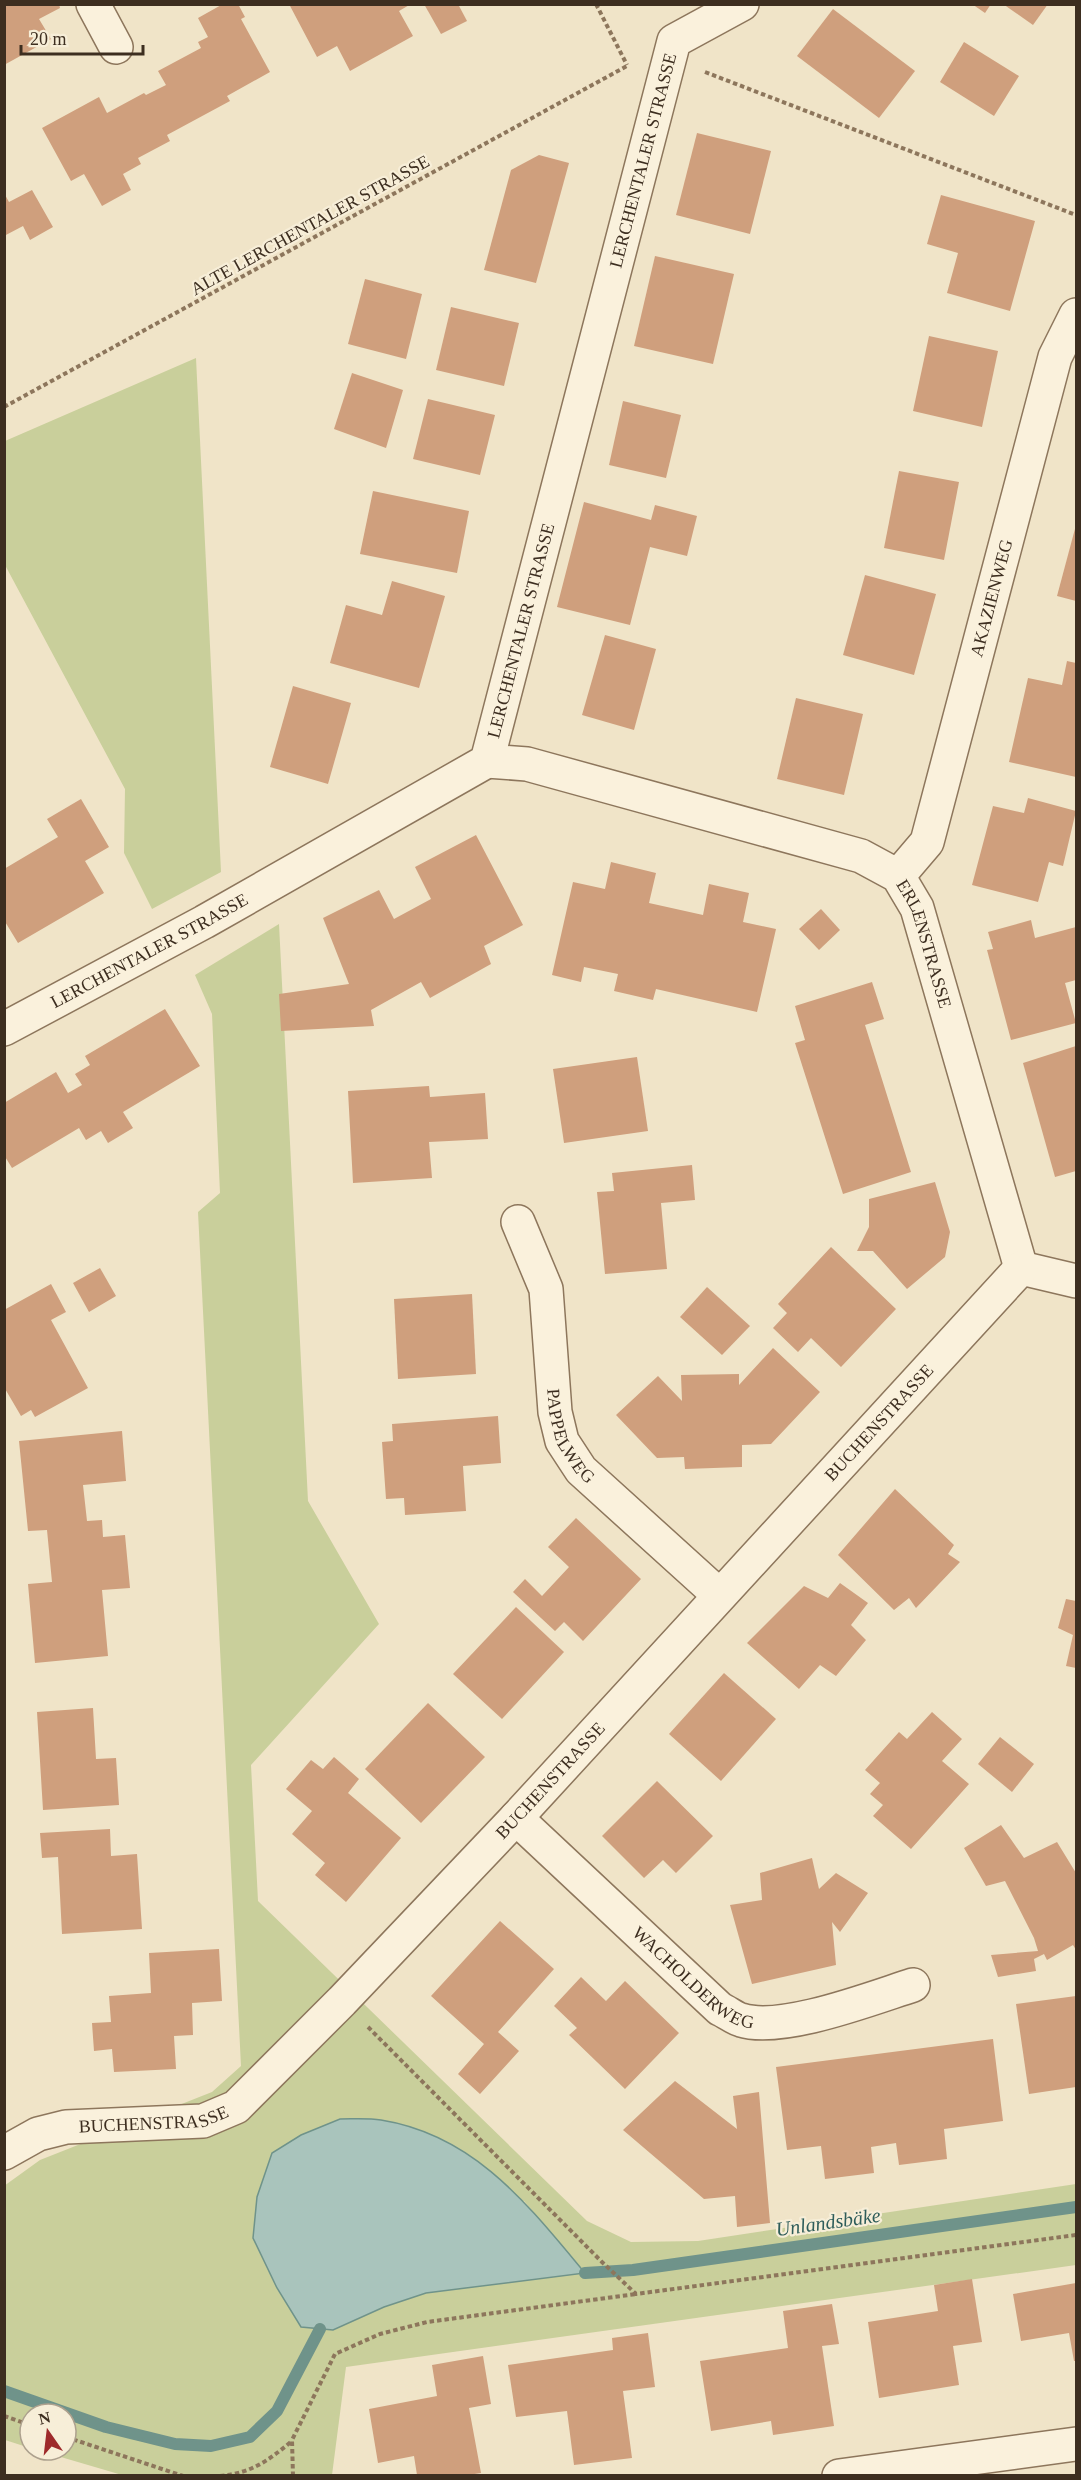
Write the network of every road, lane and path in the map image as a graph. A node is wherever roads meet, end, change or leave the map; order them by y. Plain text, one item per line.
1 (93, 4) edge
2 (596, 4) edge
3 (742, 4) edge
4 (674, 41) junction
5 (116, 47) dead end
6 (1077, 215) edge
7 (1077, 315) edge
8 (4, 407) edge
9 (487, 761) junction
10 (898, 876) junction
11 (4, 1029) edge
12 (518, 1222) dead end
13 (1021, 1268) junction
14 (1077, 1281) edge
15 (719, 1595) junction
16 (516, 1818) junction
17 (913, 1984) dead end
18 (342, 2001) junction
19 (7, 2140) edge
20 (1077, 2235) edge
21 (636, 2294) junction
22 (292, 2440) junction
23 (78, 2441) edge
24 (1077, 2444) edge
25 (183, 2475) edge
26 (220, 2475) edge
27 (293, 2475) edge
28 (839, 2475) edge

1 - 5 street
2 - 8 path, ALTE LERCHENTALER STRASSE
3 - 4 street, LERCHENTALER STRASSE
4 - 6 path
4 - 9 street, LERCHENTALER STRASSE
7 - 10 street, AKAZIENWEG
9 - 10 street, ERLENSTRASSE
9 - 11 street, LERCHENTALER STRASSE
10 - 13 street, ERLENSTRASSE
12 - 15 street, PAPPELWEG
13 - 14 street
13 - 15 street, BUCHENSTRASSE
15 - 16 street, BUCHENSTRASSE
16 - 17 street, WACHOLDERWEG
16 - 18 street, BUCHENSTRASSE
18 - 19 street, BUCHENSTRASSE
18 - 21 path
20 - 21 path
21 - 22 path
22 - 26 path
22 - 27 path
23 - 25 path
24 - 28 street

